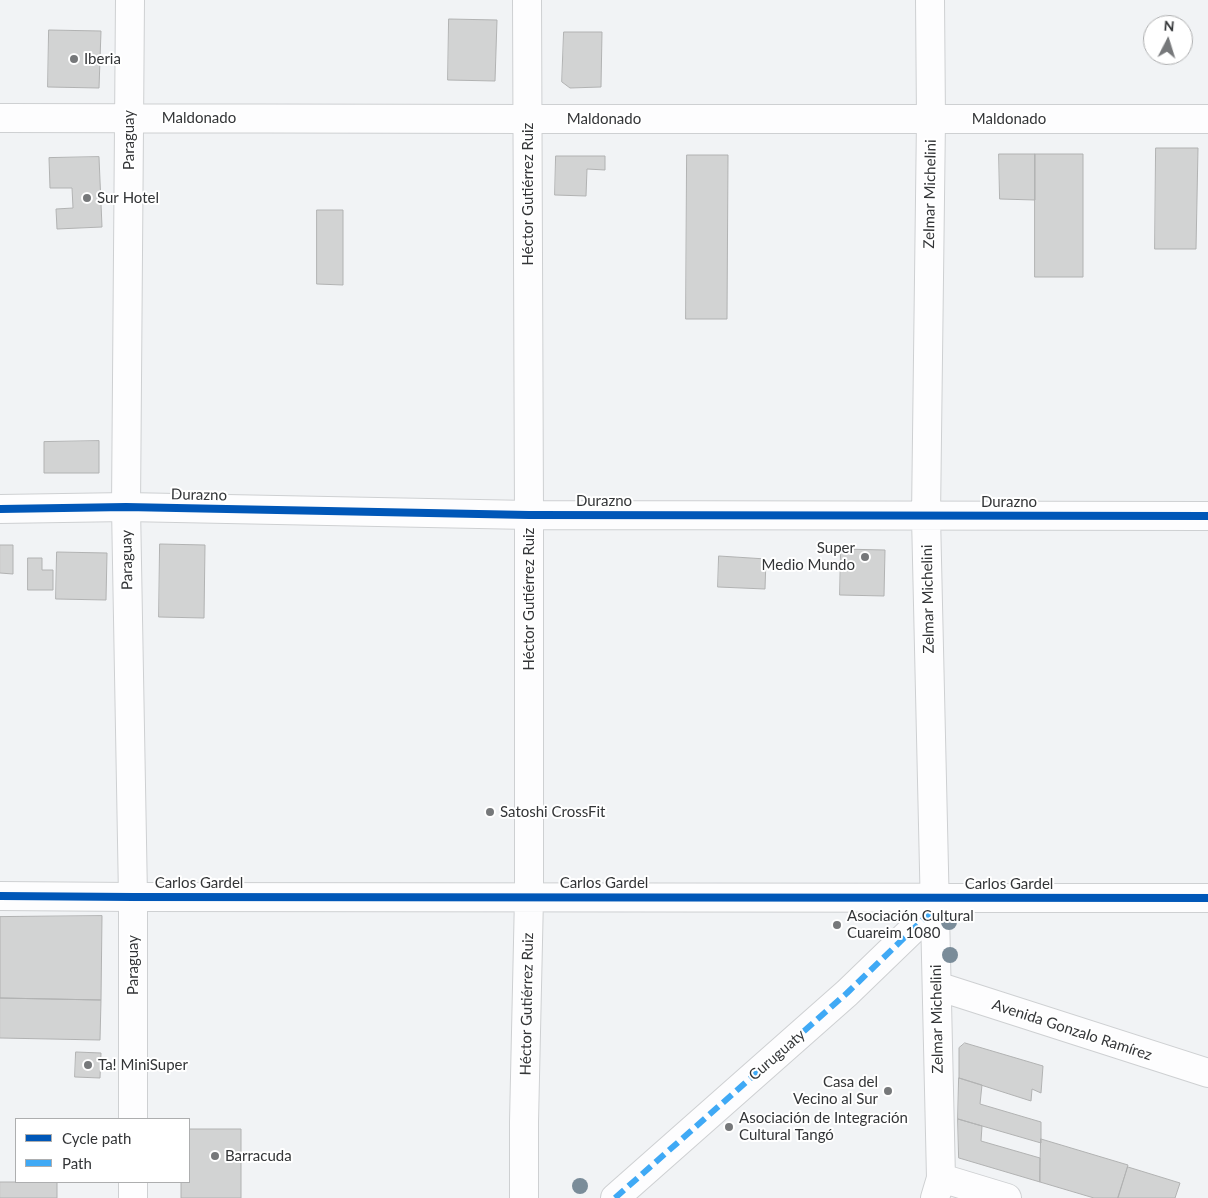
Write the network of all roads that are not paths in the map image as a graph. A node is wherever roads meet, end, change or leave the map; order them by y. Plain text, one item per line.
1 (130, 0) edge
2 (527, 0) edge
3 (930, 0) edge
4 (0, 118) edge
5 (129, 118) junction
6 (931, 119) junction
7 (1208, 119) edge
8 (528, 120) junction
9 (126, 507) junction
10 (0, 509) edge
11 (529, 515) junction
12 (926, 516) junction
13 (1208, 516) edge
14 (0, 896) edge
15 (133, 897) junction
16 (529, 897) junction
17 (1208, 898) edge
18 (935, 903) junction
19 (937, 986) junction
20 (1208, 1073) edge
21 (133, 1118) edge
22 (133, 1183) edge
23 (938, 1188) edge
24 (133, 1198) edge
25 (524, 1198) edge
26 (615, 1198) edge
27 (1007, 1198) edge

1 - 5 street, Paraguay
2 - 8 street, Héctor Gutiérrez Ruiz
3 - 6 street, Zelmar Michelini
4 - 5 street, Maldonado
5 - 8 street, Maldonado
5 - 9 street, Paraguay
6 - 7 street, Maldonado
6 - 8 street, Maldonado
6 - 12 street, Zelmar Michelini
8 - 11 street, Héctor Gutiérrez Ruiz
9 - 10 street, Durazno
9 - 11 street, Durazno
9 - 15 street, Paraguay
11 - 12 street, Durazno
11 - 16 street, Héctor Gutiérrez Ruiz
12 - 13 street, Durazno
12 - 18 street, Zelmar Michelini
14 - 15 street, Carlos Gardel
15 - 16 street, Carlos Gardel
15 - 21 street, Paraguay
16 - 18 street, Carlos Gardel
16 - 25 street, Héctor Gutiérrez Ruiz
17 - 18 street, Carlos Gardel
18 - 19 street, Zelmar Michelini
18 - 26 street, Curuguaty
19 - 20 street, Avenida Gonzalo Ramírez
19 - 23 street, Zelmar Michelini
22 - 24 street
23 - 27 street

